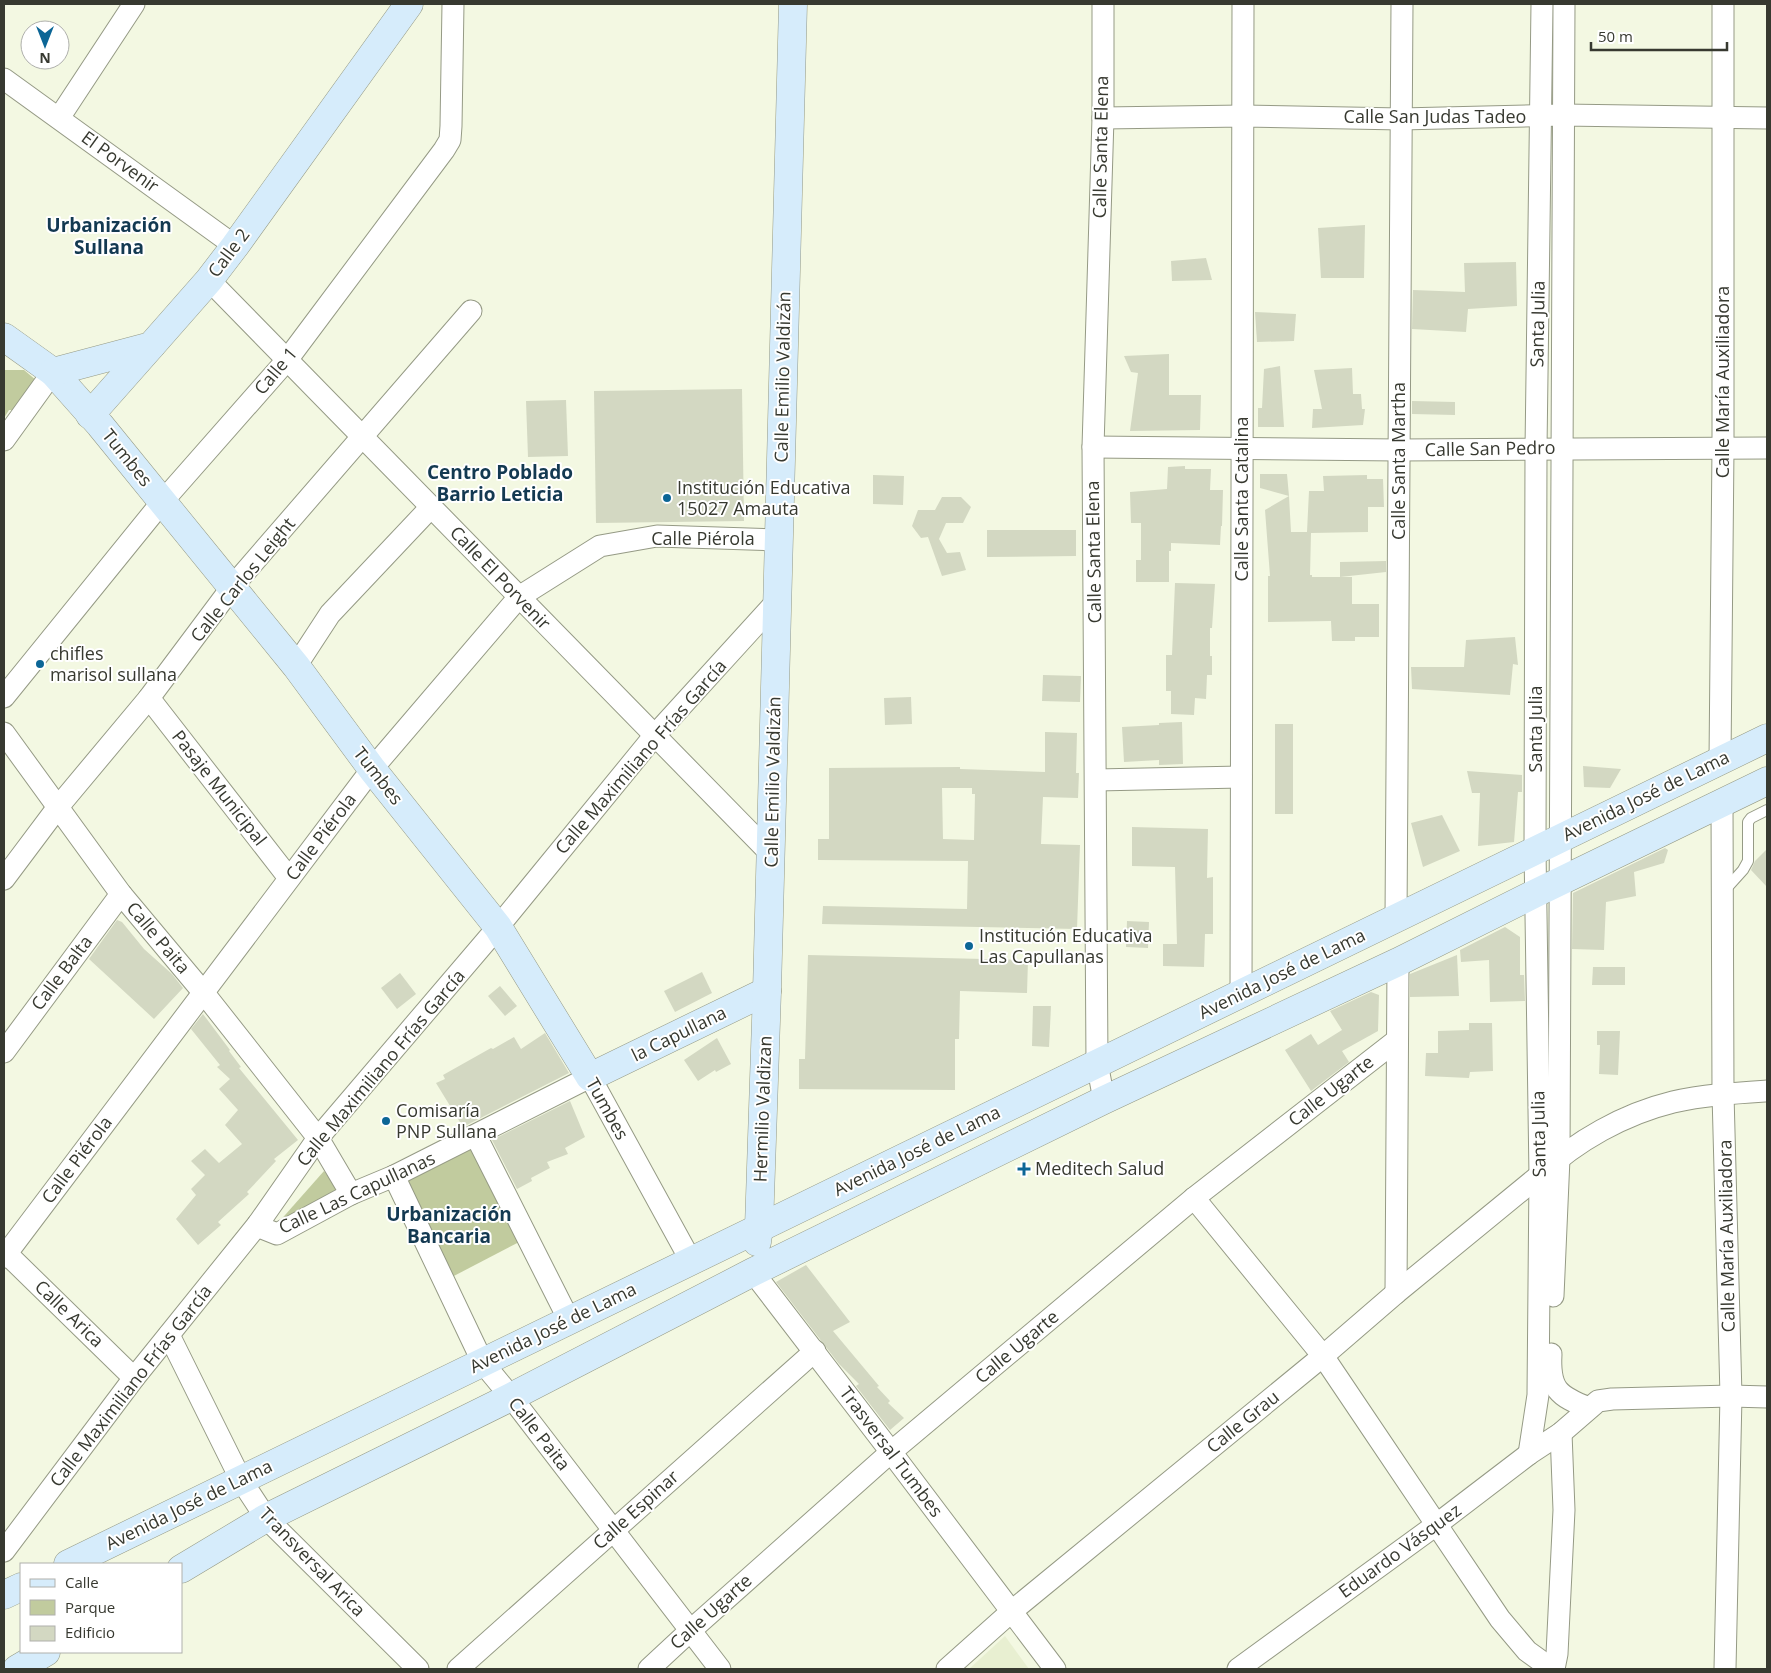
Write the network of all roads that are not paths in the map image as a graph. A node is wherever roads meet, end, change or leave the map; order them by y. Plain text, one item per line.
1 (134, 4) edge
2 (409, 4) edge
3 (453, 4) edge
4 (793, 4) edge
5 (1103, 4) edge
6 (1243, 4) edge
7 (1402, 4) edge
8 (1542, 4) edge
9 (1564, 4) edge
10 (1723, 4) edge
11 (4, 79) edge
12 (1243, 116) junction
13 (1541, 116) junction
14 (1563, 116) junction
15 (59, 118) junction
16 (1103, 118) junction
17 (1723, 118) junction
18 (1767, 118) edge
19 (1401, 119) junction
20 (235, 246) junction
21 (209, 280) junction
22 (471, 311) dead end
23 (4, 338) edge
24 (151, 346) junction
25 (287, 360) junction
26 (54, 372) junction
27 (90, 415) junction
28 (363, 438) junction
29 (4, 440) edge
30 (1093, 447) junction
31 (1242, 448) junction
32 (1723, 448) junction
33 (1767, 448) edge
34 (1536, 449) junction
35 (1562, 449) junction
36 (1399, 450) junction
37 (162, 502) junction
38 (431, 507) junction
39 (779, 540) junction
40 (232, 587) junction
41 (520, 597) junction
42 (778, 601) junction
43 (296, 666) junction
44 (4, 697) edge
45 (149, 698) junction
46 (4, 733) edge
47 (655, 735) junction
48 (1767, 738) edge
49 (1720, 760) junction
50 (372, 770) junction
51 (1241, 777) junction
52 (1096, 780) junction
53 (1767, 781) edge
54 (1722, 803) junction
55 (58, 808) junction
56 (1767, 810) edge
57 (1560, 838) junction
58 (1535, 850) junction
59 (771, 854) junction
60 (289, 878) junction
61 (4, 879) edge
62 (1561, 881) junction
63 (1722, 892) junction
64 (1536, 893) junction
65 (121, 894) junction
66 (1396, 919) junction
67 (498, 927) junction
68 (1398, 962) junction
69 (768, 991) junction
70 (203, 992) junction
71 (1241, 994) junction
72 (1398, 1040) junction
73 (4, 1052) edge
74 (1098, 1064) junction
75 (590, 1077) junction
76 (1767, 1091) edge
77 (1723, 1094) junction
78 (1104, 1100) junction
79 (476, 1136) junction
80 (318, 1138) junction
81 (1559, 1158) junction
82 (1540, 1175) junction
83 (394, 1176) junction
84 (351, 1194) junction
85 (1194, 1198) junction
86 (258, 1224) junction
87 (759, 1227) junction
88 (5, 1254) edge
89 (691, 1261) junction
90 (753, 1272) junction
91 (1396, 1293) junction
92 (569, 1320) junction
93 (169, 1335) junction
94 (815, 1350) junction
95 (1323, 1356) junction
96 (483, 1363) junction
97 (134, 1378) junction
98 (1731, 1396) junction
99 (511, 1397) junction
100 (1767, 1397) edge
101 (1590, 1408) junction
102 (1561, 1432) junction
103 (892, 1452) junction
104 (1529, 1454) junction
105 (241, 1480) junction
106 (266, 1518) junction
107 (1436, 1525) junction
108 (614, 1530) junction
109 (4, 1551) edge
110 (70, 1563) edge
111 (182, 1568) edge
112 (20, 1587) edge
113 (4, 1595) edge
114 (1012, 1611) junction
115 (691, 1630) junction
116 (44, 1653) edge
117 (17, 1669) edge
118 (418, 1669) edge
119 (458, 1669) edge
120 (649, 1669) edge
121 (720, 1669) edge
122 (947, 1669) edge
123 (1055, 1669) edge
124 (1238, 1669) edge
125 (1553, 1669) edge
126 (1725, 1669) edge

1 - 15 street
2 - 20 main road, Calle 2
3 - 25 street, Calle 1
4 - 39 main road, Calle Emilio Valdizán
5 - 16 street, Calle Santa Elena
6 - 12 street, Calle Santa Catalina
7 - 19 street, Calle Santa Martha
8 - 13 street, Santa Julia
9 - 14 street, Santa Julia
10 - 17 street, Calle María Auxiliadora
11 - 15 street, El Porvenir
12 - 16 street, Calle San Judas Tadeo
12 - 19 street, Calle San Judas Tadeo
12 - 31 street, Calle Santa Catalina
13 - 14 street, Calle San Judas Tadeo
13 - 19 street, Calle San Judas Tadeo
13 - 34 street, Santa Julia
14 - 17 street, Calle San Judas Tadeo
14 - 35 street, Santa Julia
15 - 20 street, El Porvenir
16 - 30 street, Calle Santa Elena
17 - 18 street, Calle San Judas Tadeo
17 - 32 street, Calle María Auxiliadora
19 - 36 street, Calle Santa Martha
20 - 21 main road, Calle 2
21 - 24 main road, Calle 2
21 - 25 street, Calle El Porvenir
22 - 28 street, Calle Carlos Leight
23 - 26 main road, Tumbes
24 - 26 main road
24 - 27 main road, Calle 2
25 - 28 street, Calle El Porvenir
25 - 37 street, Calle 1
26 - 27 main road, Tumbes
26 - 29 street
27 - 37 main road, Tumbes
28 - 38 street, Calle El Porvenir
28 - 40 street, Calle Carlos Leight
30 - 31 street, Calle San Pedro
30 - 52 street, Calle Santa Elena
31 - 36 street, Calle San Pedro
31 - 51 street, Calle Santa Catalina
32 - 33 street, Calle San Pedro
32 - 35 street, Calle San Pedro
32 - 49 street, Calle María Auxiliadora
34 - 35 street, Calle San Pedro
34 - 36 street, Calle San Pedro
34 - 58 street, Santa Julia
35 - 57 street, Santa Julia
36 - 66 street, Calle Santa Martha
37 - 40 main road, Tumbes
37 - 44 street, Calle 1
38 - 41 street, Calle El Porvenir
38 - 43 street
39 - 41 street, Calle Piérola
39 - 42 main road, Calle Emilio Valdizán
40 - 43 main road, Tumbes
40 - 45 street, Calle Carlos Leight
41 - 47 street, Calle El Porvenir
41 - 50 street, Calle Piérola
42 - 47 street, Calle Maximiliano Frías García
42 - 59 main road, Calle Emilio Valdizán
43 - 50 main road, Tumbes
45 - 55 street, Calle Carlos Leight
45 - 60 street, Pasaje Municipal
46 - 55 street, Calle Paita
47 - 59 street, Calle El Porvenir
47 - 67 street, Calle Maximiliano Frías García
48 - 49 main road, Avenida José de Lama
49 - 57 main road, Avenida José de Lama
50 - 60 street, Calle Piérola
50 - 67 main road, Tumbes
51 - 52 street
51 - 71 street, Calle Santa Catalina
52 - 74 street, Calle Santa Elena
53 - 54 main road, Avenida José de Lama
54 - 62 main road, Avenida José de Lama
54 - 63 street, Calle María Auxiliadora
55 - 61 street, Calle Carlos Leight
55 - 65 street, Calle Paita
56 - 63 lane
57 - 58 main road, Avenida José de Lama
57 - 62 street, Santa Julia
58 - 64 street, Santa Julia
58 - 66 main road, Avenida José de Lama
59 - 69 main road, Calle Emilio Valdizán
60 - 70 street, Calle Piérola
62 - 64 main road, Avenida José de Lama
62 - 81 street, Santa Julia
63 - 77 street, Calle María Auxiliadora
64 - 68 main road, Avenida José de Lama
64 - 82 street, Santa Julia
65 - 70 street, Calle Paita
65 - 73 street, Calle Balta
66 - 71 main road, Avenida José de Lama
67 - 75 main road, Tumbes
67 - 80 street, Calle Maximiliano Frías García
68 - 72 street
68 - 78 main road, Avenida José de Lama
69 - 75 main road, la Capullana
69 - 87 main road, Hermilio Valdizan
70 - 80 street, Calle Paita
70 - 88 street, Calle Piérola
71 - 74 main road, Avenida José de Lama
72 - 85 street, Calle Ugarte
72 - 91 street
74 - 78 street, Calle Santa Elena
74 - 87 main road, Avenida José de Lama
75 - 79 street, Calle Las Capullanas
75 - 89 street, Tumbes
76 - 77 street, Calle Grau
77 - 81 street, Calle Grau
77 - 98 street, Calle María Auxiliadora
78 - 90 main road, Avenida José de Lama
79 - 83 street, Calle Las Capullanas
79 - 92 street
80 - 84 street, Calle Paita
80 - 86 street, Calle Maximiliano Frías García
81 - 82 street, Calle Grau
81 - 101 street, Santa Julia
82 - 91 street, Calle Grau
82 - 104 street, Santa Julia
83 - 84 street, Calle Las Capullanas
83 - 96 street, Calle Paita
84 - 86 street, Calle Las Capullanas
85 - 95 street
85 - 103 street, Calle Ugarte
86 - 93 street, Calle Maximiliano Frías García
87 - 89 main road, Avenida José de Lama
87 - 90 main road
88 - 97 street, Calle Arica
89 - 92 main road, Avenida José de Lama
90 - 94 street, Trasversal Tumbes
90 - 99 main road, Avenida José de Lama
91 - 95 street, Calle Grau
92 - 96 main road, Avenida José de Lama
93 - 97 street, Calle Maximiliano Frías García
93 - 105 street, Transversal Arica
94 - 103 street, Trasversal Tumbes
94 - 108 street, Calle Espinar
95 - 107 street
95 - 114 street, Calle Grau
96 - 99 street, Calle Paita
96 - 105 main road, Avenida José de Lama
97 - 109 street, Calle Maximiliano Frías García
98 - 100 street, Eduardo Vásquez
98 - 101 street, Eduardo Vásquez
98 - 126 street, Calle María Auxiliadora
99 - 106 main road, Avenida José de Lama
99 - 108 street, Calle Paita
101 - 102 street, Eduardo Vásquez
102 - 104 street, Eduardo Vásquez
102 - 125 street
103 - 114 street, Trasversal Tumbes
103 - 115 street, Calle Ugarte
104 - 107 street, Eduardo Vásquez
105 - 106 street, Transversal Arica
105 - 110 main road, Avenida José de Lama
106 - 111 main road, Avenida José de Lama
106 - 118 street, Transversal Arica
107 - 124 street, Eduardo Vásquez
107 - 125 street
108 - 115 street, Calle Paita
108 - 119 street, Calle Espinar
112 - 113 main road
114 - 122 street, Calle Grau
114 - 123 street, Trasversal Tumbes
115 - 120 street, Calle Ugarte
115 - 121 street, Calle Paita
116 - 117 main road

